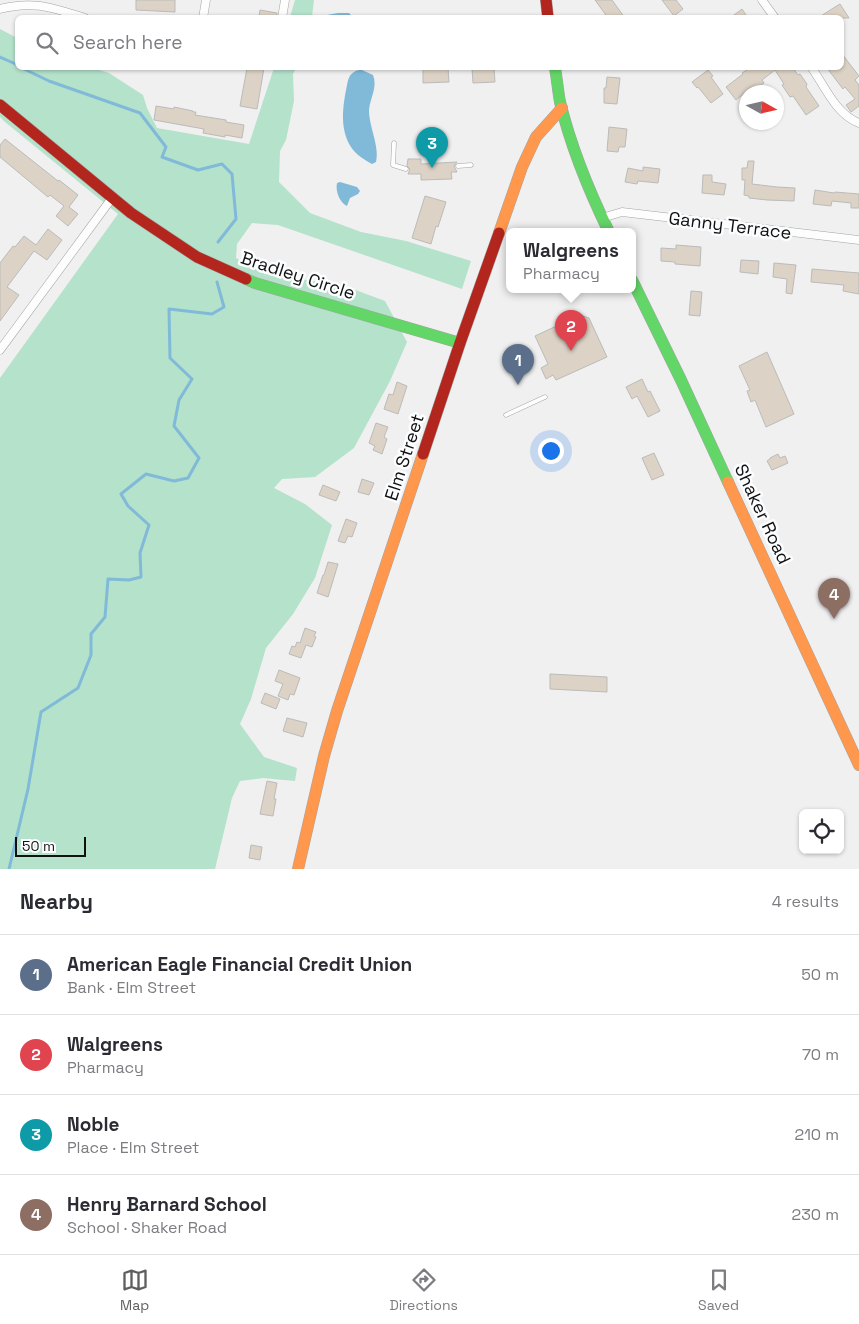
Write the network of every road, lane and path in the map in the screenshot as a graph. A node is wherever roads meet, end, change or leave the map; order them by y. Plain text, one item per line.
1 (206, 0) edge
2 (285, 0) edge
3 (546, 0) edge
4 (762, 0) edge
5 (21, 2) edge
6 (0, 9) edge
7 (75, 15) edge
8 (204, 15) edge
9 (282, 15) edge
10 (548, 15) edge
11 (773, 15) edge
12 (555, 70) edge
13 (813, 70) edge
14 (0, 105) edge
15 (562, 108) junction
16 (859, 123) edge
17 (394, 143) dead end
18 (471, 165) dead end
19 (458, 166) dead end
20 (406, 168) dead end
21 (112, 198) junction
22 (602, 218) junction
23 (607, 228) edge
24 (859, 240) edge
25 (636, 288) edge
26 (460, 343) junction
27 (0, 350) edge
28 (545, 397) dead end
29 (506, 415) dead end
30 (859, 765) edge
31 (298, 869) edge

1 - 8 street
2 - 9 street
3 - 10 street
4 - 11 street
5 - 6 street
5 - 7 street
12 - 15 street
13 - 16 street
14 - 21 street, Bradley Circle
15 - 22 street
15 - 26 street, Elm Street
17 - 20 lane
18 - 19 lane
21 - 26 street, Bradley Circle
21 - 27 street
22 - 23 street
22 - 24 street, Ganny Terrace
25 - 30 street, Shaker Road
26 - 31 street, Elm Street
28 - 29 lane

